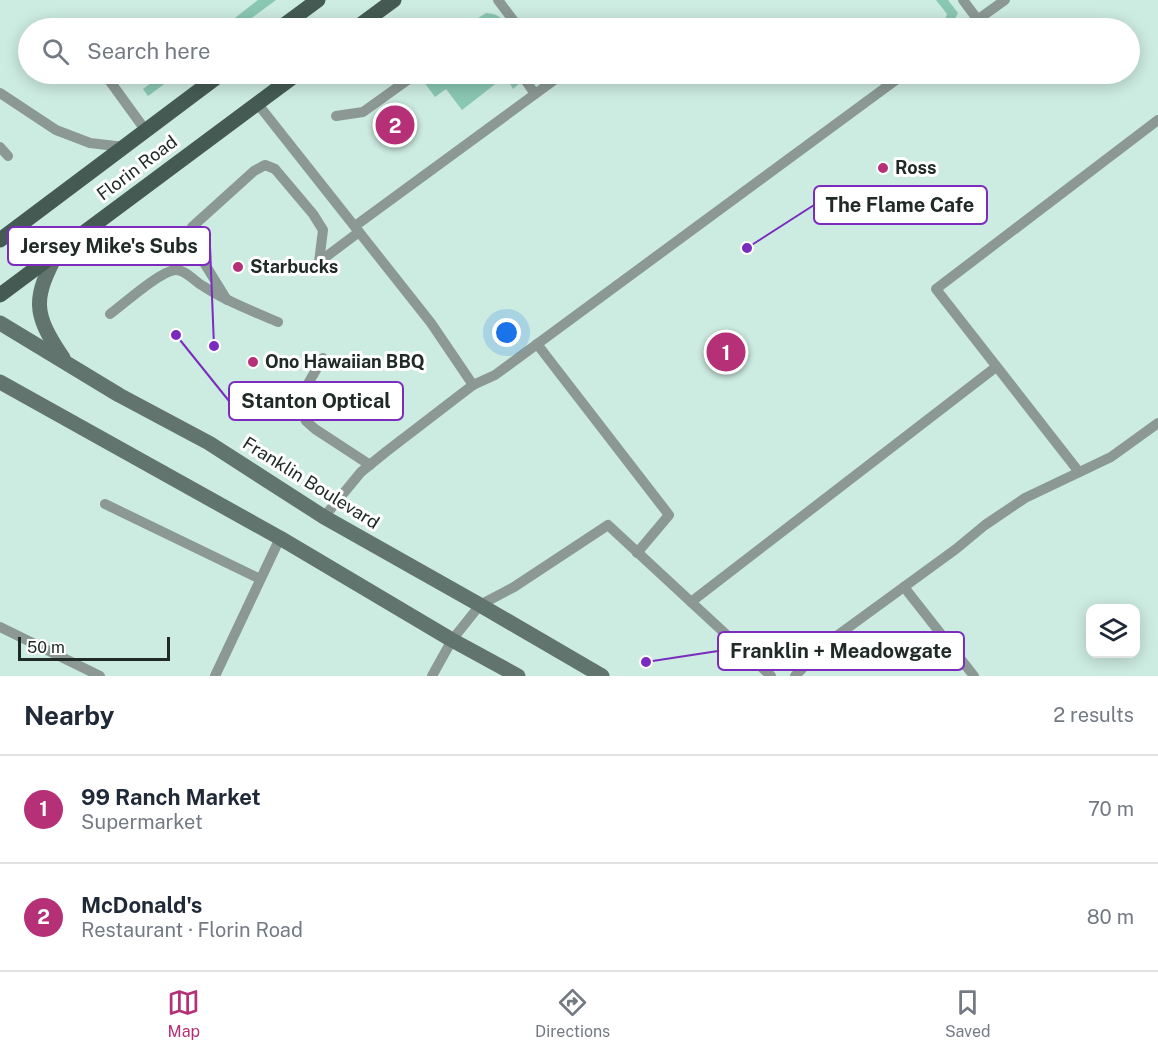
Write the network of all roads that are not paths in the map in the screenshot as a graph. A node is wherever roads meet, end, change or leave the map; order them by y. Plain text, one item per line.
1 (318, 0) edge
2 (394, 0) edge
3 (498, 0) edge
4 (963, 0) edge
5 (1005, 0) edge
6 (294, 18) edge
7 (370, 18) edge
8 (512, 18) edge
9 (976, 18) edge
10 (981, 18) edge
11 (112, 84) edge
12 (208, 84) edge
13 (284, 84) edge
14 (402, 84) edge
15 (528, 84) edge
16 (546, 84) edge
17 (890, 84) edge
18 (0, 93) edge
19 (535, 94) junction
20 (257, 104) junction
21 (336, 116) dead end
22 (1158, 120) edge
23 (146, 131) junction
24 (0, 147) edge
25 (124, 147) junction
26 (8, 156) dead end
27 (357, 229) junction
28 (0, 240) edge
29 (58, 251) junction
30 (0, 295) edge
31 (227, 300) junction
32 (110, 314) dead end
33 (278, 322) dead end
34 (0, 323) edge
35 (537, 344) junction
36 (323, 358) dead end
37 (66, 363) junction
38 (996, 367) junction
39 (0, 382) edge
40 (474, 385) junction
41 (1158, 423) edge
42 (370, 465) junction
43 (1079, 472) junction
44 (105, 504) dead end
45 (324, 517) junction
46 (280, 538) junction
47 (637, 553) junction
48 (260, 579) junction
49 (904, 587) junction
50 (691, 602) junction
51 (480, 605) junction
52 (0, 627) edge
53 (452, 640) junction
54 (100, 676) edge
55 (215, 676) edge
56 (432, 676) edge
57 (518, 676) edge
58 (602, 676) edge
59 (771, 676) edge
60 (795, 676) edge
61 (974, 676) edge

1 - 6 main road
2 - 7 main road
3 - 8 lane
4 - 9 lane
5 - 10 lane
11 - 23 lane
12 - 23 main road, Florin Road
13 - 20 main road, Florin Road
14 - 21 lane
15 - 19 lane
16 - 19 lane
17 - 35 lane
18 - 25 lane
19 - 27 lane
20 - 27 lane
20 - 29 main road, Florin Road
22 - 38 lane
23 - 25 main road, Florin Road
24 - 26 lane
25 - 28 main road, Florin Road
27 - 31 lane
27 - 40 lane
29 - 30 main road, Florin Road
29 - 37 main road
31 - 32 lane
31 - 33 lane
34 - 37 main road, Franklin Boulevard
35 - 40 lane
35 - 47 lane
36 - 42 lane
37 - 45 main road, Franklin Boulevard
38 - 43 lane
38 - 50 lane
39 - 46 main road
40 - 42 lane
41 - 43 lane
42 - 45 lane
43 - 49 lane
44 - 48 lane
45 - 51 main road, Franklin Boulevard
46 - 48 lane
46 - 53 main road
47 - 50 lane
47 - 51 lane
48 - 55 lane
49 - 60 lane
49 - 61 lane
50 - 59 lane
51 - 53 lane
51 - 58 main road, Franklin Boulevard
52 - 54 lane
53 - 56 lane
53 - 57 main road

